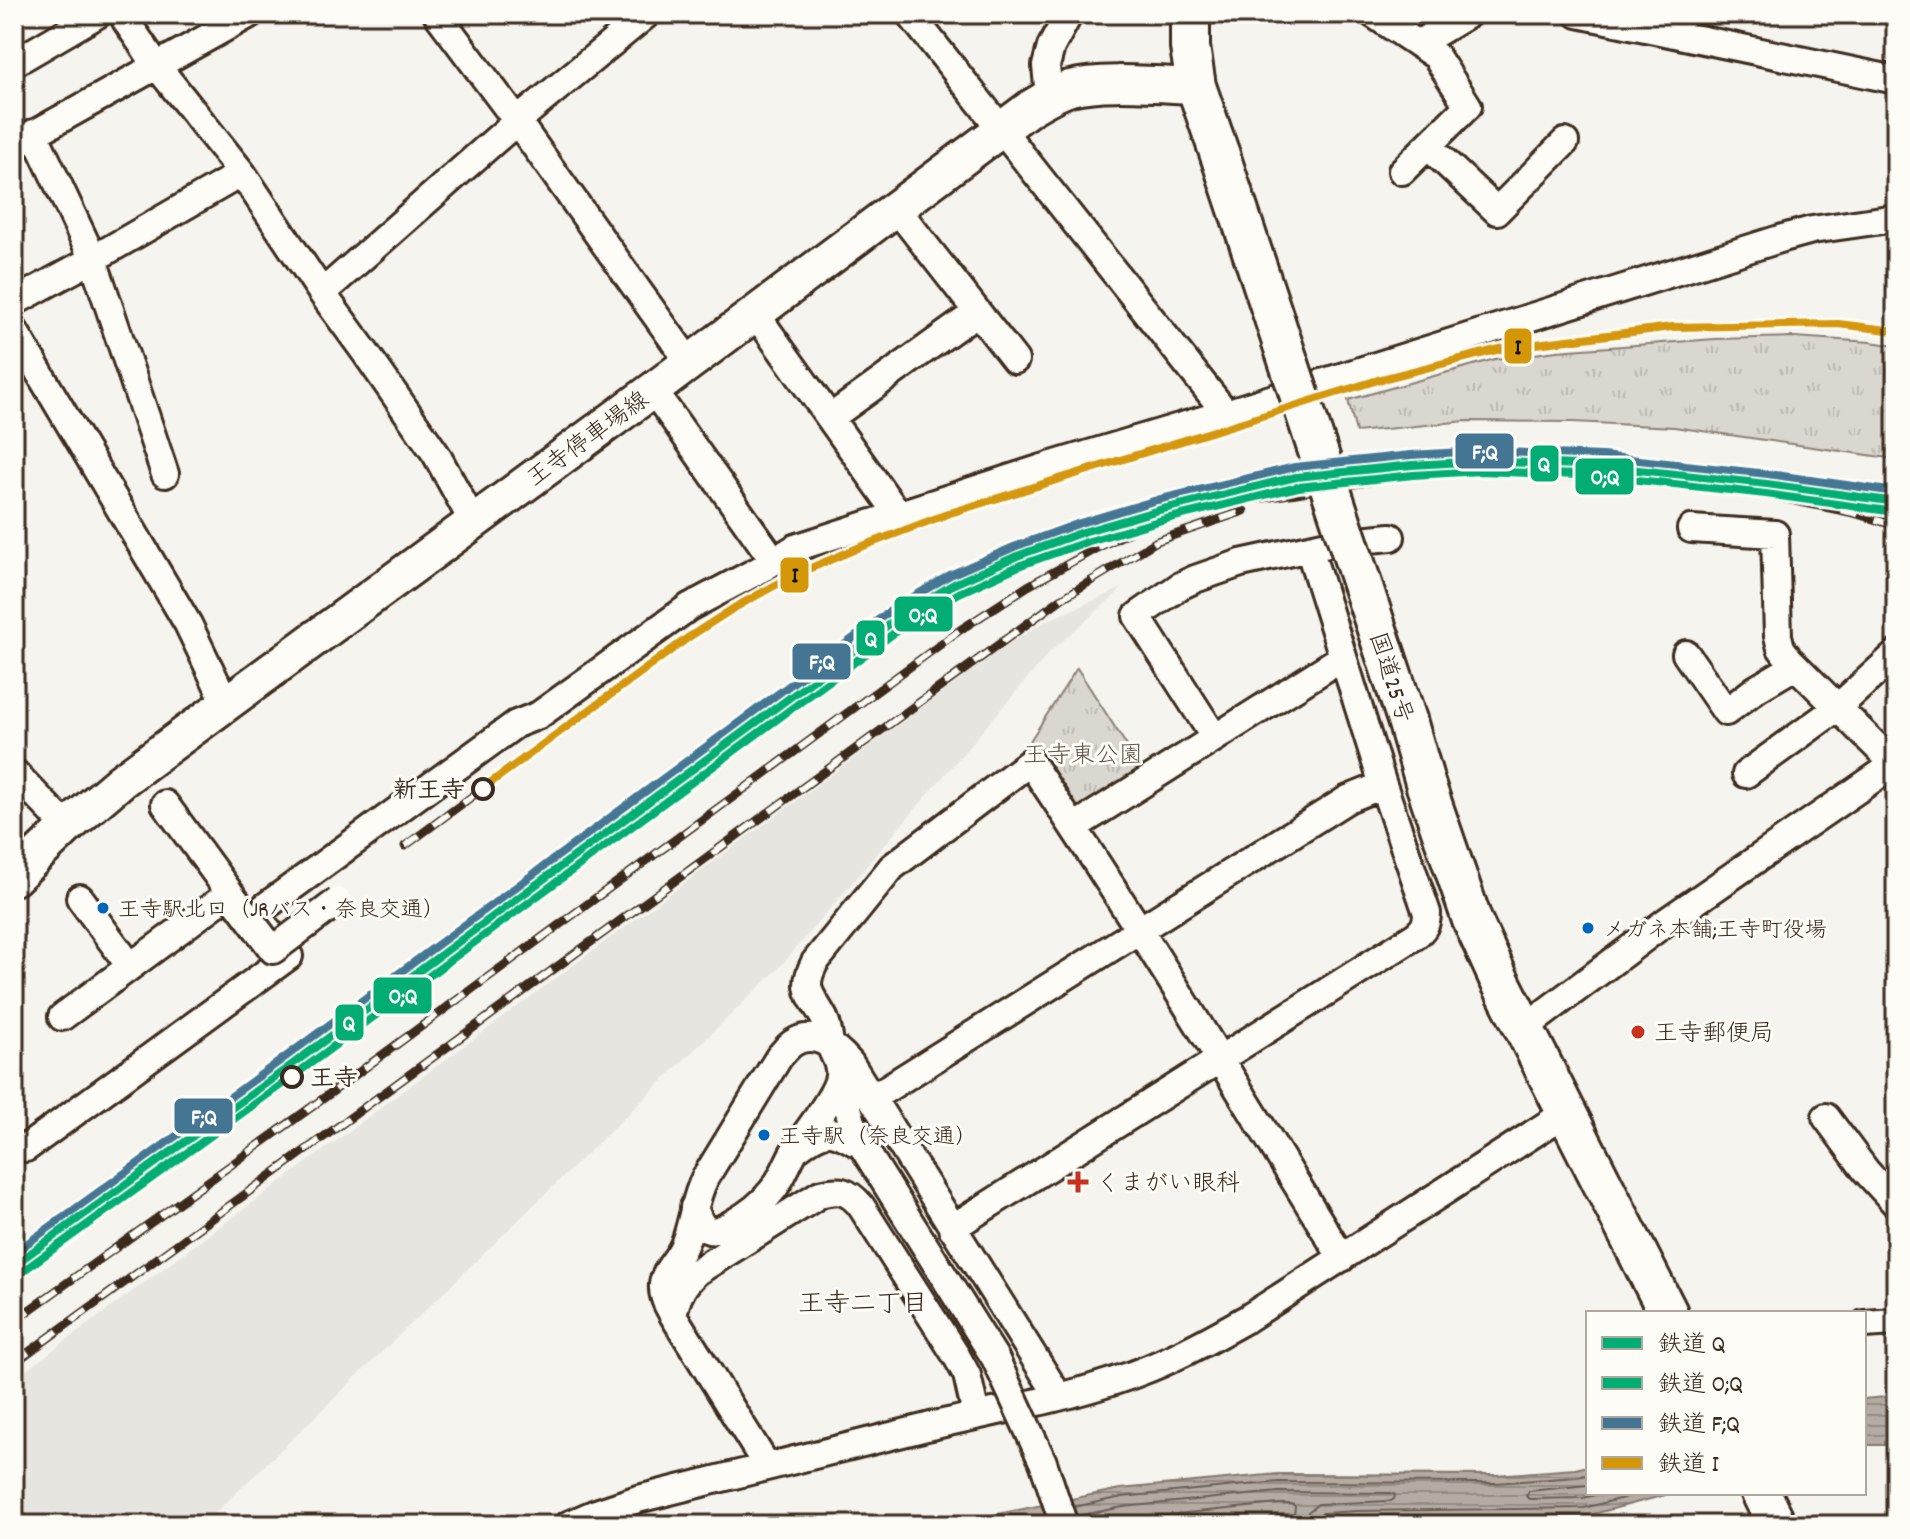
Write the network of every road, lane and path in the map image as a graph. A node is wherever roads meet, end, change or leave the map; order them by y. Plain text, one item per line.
1 (98, 14) edge
2 (250, 14) edge
3 (437, 14) edge
4 (647, 14) edge
5 (910, 14) edge
6 (1069, 14) edge
7 (1190, 14) edge
8 (1373, 14) edge
9 (1468, 14) edge
10 (1578, 14) edge
11 (126, 21) dead end
12 (1418, 44) junction
13 (14, 63) edge
14 (157, 66) junction
15 (1896, 80) edge
16 (1196, 86) junction
17 (1049, 96) junction
18 (517, 121) junction
19 (1001, 129) junction
20 (24, 139) edge
21 (1565, 142) dead end
22 (1428, 146) junction
23 (1402, 171) dead end
24 (242, 173) junction
25 (896, 208) junction
26 (1896, 218) edge
27 (93, 259) junction
28 (322, 293) junction
29 (14, 302) edge
30 (977, 312) junction
31 (755, 313) junction
32 (14, 330) edge
33 (1015, 360) dead end
34 (689, 362) junction
35 (653, 390) junction
36 (1226, 413) junction
37 (830, 418) junction
38 (165, 474) dead end
39 (898, 514) junction
40 (473, 522) junction
41 (1691, 529) dead end
42 (1391, 537) dead end
43 (1309, 548) junction
44 (774, 561) junction
45 (1686, 654) dead end
46 (1896, 654) edge
47 (1343, 657) junction
48 (1795, 666) junction
49 (226, 703) junction
50 (1837, 708) junction
51 (1215, 738) junction
52 (1896, 762) edge
53 (14, 772) edge
54 (1746, 774) dead end
55 (1383, 785) junction
56 (175, 807) dead end
57 (67, 827) junction
58 (1074, 827) junction
59 (14, 878) edge
60 (230, 893) junction
61 (80, 898) dead end
62 (338, 901) dead end
63 (1138, 931) junction
64 (130, 966) junction
65 (62, 1017) dead end
66 (1523, 1029) junction
67 (830, 1046) junction
68 (1220, 1059) junction
69 (839, 1077) junction
70 (872, 1098) junction
71 (1567, 1112) junction
72 (1826, 1117) dead end
73 (14, 1147) edge
74 (863, 1147) junction
75 (795, 1150) junction
76 (1896, 1204) edge
77 (783, 1216) junction
78 (691, 1220) junction
79 (952, 1228) junction
80 (727, 1252) junction
81 (1342, 1258) junction
82 (1667, 1311) edge
83 (673, 1315) junction
84 (1896, 1322) edge
85 (1866, 1324) edge
86 (1059, 1397) junction
87 (976, 1415) junction
88 (767, 1466) junction
89 (568, 1525) edge
90 (1064, 1525) edge

1 - 13 street
2 - 14 street
3 - 18 street
4 - 18 street
5 - 19 street
6 - 17 street
7 - 16 highway, 国道25号
8 - 12 street
9 - 12 street
10 - 15 street
11 - 14 street
12 - 22 street
14 - 20 street
14 - 24 street
16 - 17 main road, 王寺停車場線
16 - 66 highway, 国道25号, bridge
17 - 19 main road, 王寺停車場線
18 - 28 street
18 - 34 street
19 - 25 main road, 王寺停車場線
19 - 36 street
20 - 27 street
21 - 22 street
22 - 23 street
24 - 27 street
24 - 28 street
25 - 30 street
25 - 31 main road, 王寺停車場線
26 - 36 street
27 - 29 street
27 - 38 street
28 - 40 street
30 - 33 street
30 - 37 street
31 - 34 main road, 王寺停車場線
31 - 37 street
32 - 49 street
34 - 35 main road, 王寺停車場線
35 - 40 main road, 王寺停車場線
35 - 44 street
36 - 39 street
37 - 39 street
39 - 44 street
40 - 49 main road, 王寺停車場線
41 - 48 street
42 - 43 street
43 - 47 street
43 - 51 street
44 - 73 street
45 - 48 street
46 - 50 street
47 - 51 street
47 - 55 street
48 - 50 street
49 - 57 main road, 王寺停車場線
50 - 52 street
50 - 54 street
51 - 58 street
52 - 66 street
53 - 57 street
55 - 63 street
55 - 68 street
56 - 60 street
57 - 59 main road, 王寺停車場線
58 - 63 street
58 - 67 street
60 - 62 street, bridge
60 - 64 street
61 - 64 street
63 - 68 street
63 - 70 street
64 - 65 street
66 - 71 highway, 国道25号
67 - 69 street
67 - 70 street
67 - 78 street
68 - 79 street
68 - 81 street
69 - 74 street
69 - 75 street
70 - 79 street
71 - 81 street
71 - 82 highway, 国道25号
72 - 76 street
74 - 75 street
74 - 90 street, bridge
75 - 77 street
75 - 78 street
77 - 80 street
77 - 87 street
78 - 80 street
78 - 83 street
79 - 86 street
80 - 83 street
81 - 86 street
83 - 88 street
84 - 85 street
86 - 87 street
87 - 88 street
88 - 89 street

